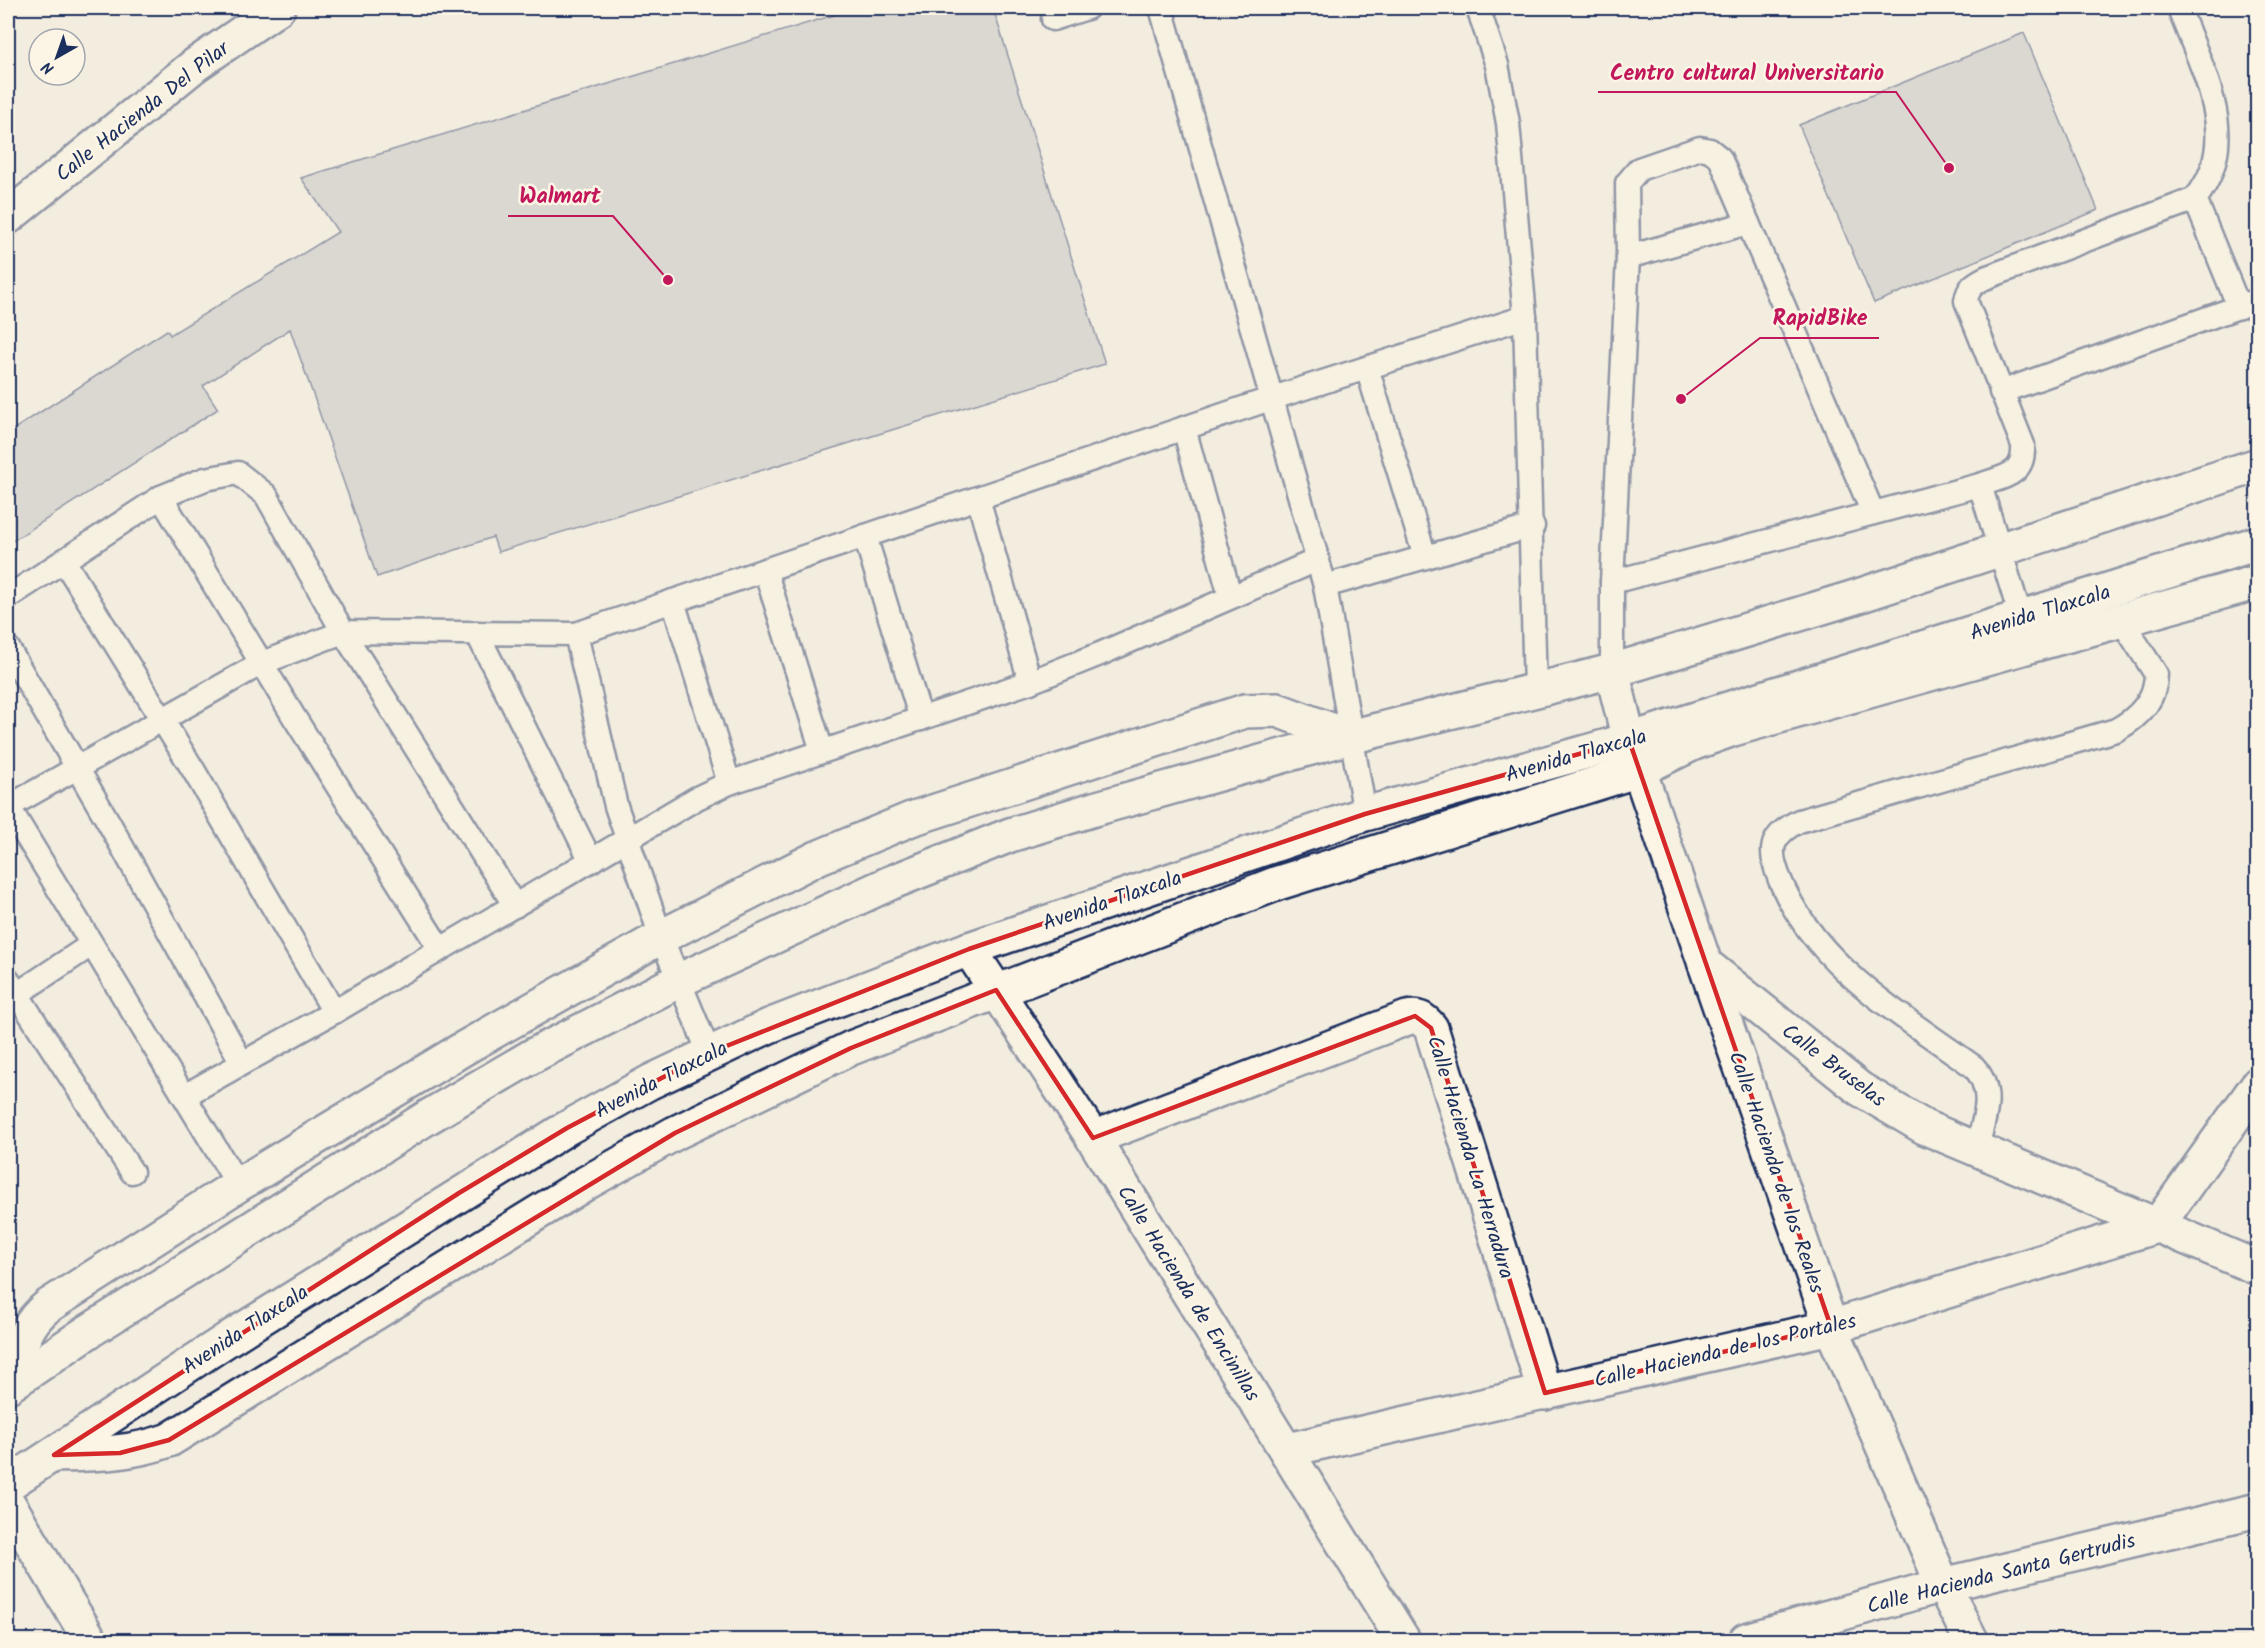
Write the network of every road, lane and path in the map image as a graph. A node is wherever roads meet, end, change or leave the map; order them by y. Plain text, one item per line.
1 (278, 8) edge
2 (1087, 8) edge
3 (1161, 8) edge
4 (1478, 8) edge
5 (2179, 8) edge
6 (1053, 19) dead end
7 (2195, 199) junction
8 (8, 217) edge
9 (1748, 223) junction
10 (1628, 256) junction
11 (2248, 303) edge
12 (1525, 317) junction
13 (1367, 368) junction
14 (2001, 392) junction
15 (1273, 398) junction
16 (1184, 428) junction
17 (2258, 465) edge
18 (1980, 485) junction
19 (161, 497) junction
20 (978, 498) junction
21 (1873, 513) junction
22 (1533, 526) junction
23 (865, 536) junction
24 (2258, 543) edge
25 (1999, 550) junction
26 (1425, 557) junction
27 (1317, 560) junction
28 (64, 561) junction
29 (765, 570) junction
30 (1612, 582) junction
31 (2258, 582) edge
32 (1325, 586) junction
33 (1230, 596) junction
34 (8, 597) edge
35 (674, 601) junction
36 (2021, 618) junction
37 (2122, 621) junction
38 (343, 632) junction
39 (477, 633) junction
40 (576, 633) junction
41 (8, 648) edge
42 (262, 663) junction
43 (1612, 671) junction
44 (1030, 681) junction
45 (1535, 690) junction
46 (921, 719) junction
47 (163, 721) junction
48 (1350, 737) junction
49 (822, 751) junction
50 (1634, 755) junction
51 (77, 768) junction
52 (729, 783) junction
53 (8, 807) edge
54 (1365, 814) junction
55 (628, 839) junction
56 (591, 861) junction
57 (515, 906) junction
58 (662, 937) junction
59 (91, 945) junction
60 (969, 949) junction
61 (440, 950) junction
62 (1705, 964) junction
63 (680, 980) junction
64 (996, 990) junction
65 (11, 992) edge
66 (334, 1011) junction
67 (709, 1053) junction
68 (242, 1063) junction
69 (2258, 1084) edge
70 (184, 1096) junction
71 (1093, 1138) junction
72 (1976, 1151) junction
73 (132, 1172) dead end
74 (237, 1185) junction
75 (2157, 1226) junction
76 (2258, 1268) edge
77 (1831, 1327) junction
78 (8, 1386) edge
79 (1545, 1393) junction
80 (1287, 1450) junction
81 (54, 1455) junction
82 (8, 1484) edge
83 (8, 1503) edge
84 (2258, 1510) edge
85 (1943, 1585) junction
86 (90, 1641) edge
87 (1402, 1641) edge
88 (1746, 1641) edge
89 (1971, 1641) edge

1 - 8 street, Calle Hacienda Del Pilar
2 - 6 lane
3 - 15 lane
4 - 12 lane
5 - 7 lane
7 - 11 lane
7 - 14 lane
9 - 10 lane
9 - 10 lane
9 - 21 lane
10 - 30 lane
11 - 14 lane
12 - 13 lane
12 - 22 lane
13 - 15 lane
13 - 26 lane
14 - 18 lane
15 - 16 lane
15 - 27 lane
16 - 20 lane
16 - 33 lane
17 - 25 street
18 - 21 lane
18 - 25 lane
19 - 28 lane
19 - 38 lane
19 - 42 lane
20 - 23 lane
20 - 44 lane
21 - 30 lane
22 - 26 lane
22 - 45 lane
23 - 29 lane
23 - 46 lane
24 - 36 street, Avenida Tlaxcala
25 - 36 lane
25 - 43 street
26 - 32 lane
27 - 32 lane
27 - 33 lane
28 - 34 lane
28 - 47 lane
29 - 35 lane
29 - 49 lane
30 - 43 lane
31 - 37 street, Avenida Tlaxcala
32 - 48 lane
33 - 44 lane
35 - 40 lane
35 - 52 lane
36 - 50 street, Avenida Tlaxcala
37 - 50 street, Avenida Tlaxcala
37 - 72 lane
38 - 39 lane
38 - 42 lane
38 - 57 lane
39 - 40 lane
39 - 56 lane
40 - 55 lane
41 - 51 lane
42 - 47 lane
42 - 61 lane
43 - 45 street
43 - 50 street
44 - 46 lane
45 - 48 street
46 - 49 lane
47 - 51 lane
47 - 66 lane
48 - 54 lane
48 - 58 street
48 - 63 street
49 - 52 lane
50 - 54 street, Avenida Tlaxcala
50 - 62 street
50 - 64 street, Avenida Tlaxcala
51 - 53 lane
51 - 68 lane
52 - 55 lane
53 - 59 lane
54 - 60 street, Avenida Tlaxcala
55 - 56 lane
55 - 58 lane
56 - 57 lane
57 - 61 lane
58 - 63 lane
58 - 74 street
59 - 65 lane
59 - 70 lane
60 - 64 street, Calle Hacienda de Encinillas
60 - 67 street, Avenida Tlaxcala
61 - 66 lane
62 - 72 street, Calle Bruselas
62 - 77 street, Calle Hacienda de los Reales
63 - 67 lane
63 - 78 street
64 - 71 street, Calle Hacienda de Encinillas
64 - 81 street, Avenida Tlaxcala
65 - 73 lane
66 - 68 lane
67 - 81 street, Avenida Tlaxcala
68 - 70 lane
69 - 75 street
70 - 74 lane
71 - 79 street, Calle Hacienda La Herradura
71 - 80 street, Calle Hacienda de Encinillas
72 - 75 street, Calle Bruselas
74 - 78 street
75 - 76 street, Calle Bruselas
75 - 77 street, Calle Hacienda de los Portales
77 - 79 street, Calle Hacienda de los Portales
77 - 85 street, Calle Hacienda de los Reales
79 - 80 street, Calle Hacienda de los Portales
80 - 87 street, Calle Hacienda de Encinillas
81 - 82 street, Avenida Tlaxcala
83 - 86 street
84 - 85 street, Calle Hacienda Santa Gertrudis
85 - 88 street, Calle Hacienda Santa Gertrudis
85 - 89 street, Calle Hacienda de los Reales

